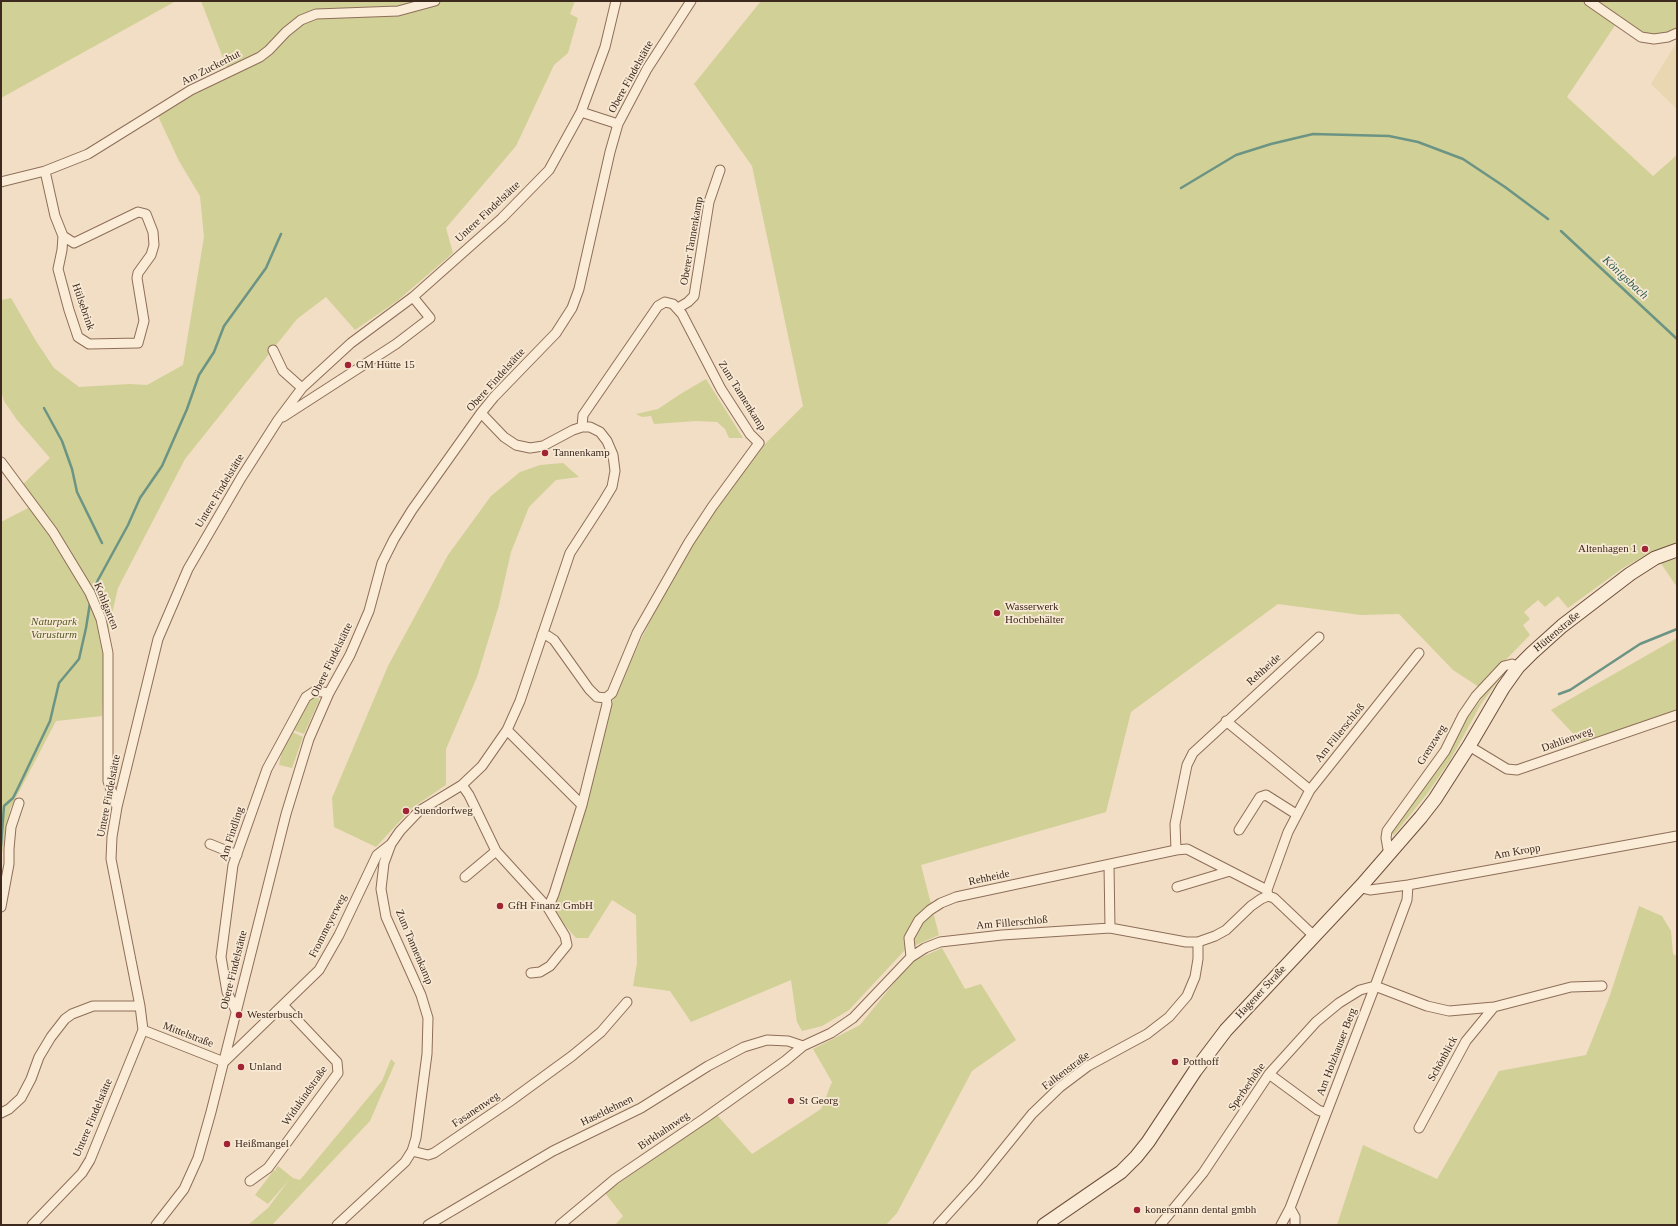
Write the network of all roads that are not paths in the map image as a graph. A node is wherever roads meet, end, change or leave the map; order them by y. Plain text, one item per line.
1 (435, 1) edge
2 (616, 1) edge
3 (690, 1) edge
4 (1589, 1) edge
5 (1677, 32) edge
6 (581, 112) junction
7 (618, 124) junction
8 (720, 170) dead end
9 (45, 171) junction
10 (1, 182) edge
11 (63, 236) junction
12 (413, 297) junction
13 (678, 308) junction
14 (273, 350) dead end
15 (302, 388) junction
16 (481, 413) junction
17 (278, 420) junction
18 (582, 427) junction
19 (1, 462) edge
20 (1677, 550) edge
21 (542, 635) junction
22 (1319, 637) dead end
23 (1419, 653) dead end
24 (1518, 667) junction
25 (329, 693) junction
26 (606, 698) junction
27 (1677, 715) edge
28 (1226, 721) junction
29 (507, 730) junction
30 (1468, 746) junction
31 (462, 785) junction
32 (1310, 790) junction
33 (19, 803) dead end
34 (582, 805) junction
35 (117, 807) junction
36 (1296, 814) junction
37 (1239, 830) dead end
38 (1677, 836) edge
39 (210, 844) dead end
40 (391, 844) junction
41 (1176, 850) junction
42 (496, 851) junction
43 (237, 854) junction
44 (1389, 855) junction
45 (1109, 865) junction
46 (1230, 871) junction
47 (465, 877) dead end
48 (1408, 884) junction
49 (1362, 885) junction
50 (1177, 887) dead end
51 (1267, 893) junction
52 (1, 907) edge
53 (548, 908) junction
54 (1110, 928) junction
55 (1314, 936) junction
56 (1198, 942) junction
57 (911, 957) junction
58 (531, 973) dead end
59 (1375, 986) junction
60 (1602, 986) dead end
61 (627, 1002) dead end
62 (282, 1005) junction
63 (140, 1006) junction
64 (1494, 1007) junction
65 (236, 1011) junction
66 (142, 1030) junction
67 (803, 1046) junction
68 (785, 1061) joint
69 (224, 1062) junction
70 (1269, 1074) junction
71 (1, 1113) edge
72 (1326, 1113) junction
73 (1419, 1128) dead end
74 (412, 1151) junction
75 (250, 1182) dead end
76 (1290, 1208) junction
77 (32, 1225) edge
78 (156, 1225) edge
79 (337, 1225) edge
80 (428, 1225) edge
81 (560, 1225) edge
82 (938, 1225) edge
83 (1044, 1225) edge
84 (1160, 1225) edge
85 (1281, 1225) edge
86 (1295, 1225) edge

1 - 9 street, Am Zuckerhut
2 - 6 street, Untere Findelstätte
3 - 7 street, Obere Findelstätte
4 - 5 street
6 - 7 street, Obere Findelstätte
6 - 12 street, Untere Findelstätte
7 - 16 street, Obere Findelstätte
8 - 13 street, Oberer Tannenkamp
9 - 10 street, Am Zuckerhut
9 - 11 street, Hülsebrink
11 - 11 street, Hülsebrink
12 - 15 street, Untere Findelstätte
12 - 17 street, Untere Findelstätte
13 - 18 street
13 - 26 street, Zum Tannenkamp
14 - 15 street
15 - 17 street, Untere Findelstätte
16 - 18 street
16 - 25 street, Obere Findelstätte
17 - 35 street, Untere Findelstätte
18 - 21 street, Zum Tannenkamp
19 - 35 street, Kohlgarten
20 - 24 main road, Hüttenstraße
21 - 26 street
21 - 29 street, Zum Tannenkamp
22 - 28 street, Rehheide
23 - 32 street, Am Fillerschloß
24 - 30 main road, Hüttenstraße
24 - 44 street, Grenzweg
25 - 43 street, Am Findling
25 - 65 street, Obere Findelstätte
26 - 34 street, Zum Tannenkamp
27 - 30 street, Dahlienweg
28 - 32 street
28 - 41 street, Rehheide
29 - 31 street, Zum Tannenkamp
29 - 34 street
30 - 44 main road, Hagener Straße
31 - 40 street, Zum Tannenkamp
31 - 42 street
32 - 36 street, Am Fillerschloß
33 - 52 street
34 - 53 street, Zum Tannenkamp
35 - 63 street, Untere Findelstätte
36 - 37 street
36 - 51 street, Am Fillerschloß
38 - 48 street, Am Kropp
39 - 43 street
40 - 62 street, Frommeyerweg
40 - 74 street, Zum Tannenkamp
41 - 45 street, Rehheide
41 - 46 street, Rehheide
42 - 47 street
42 - 53 street
43 - 65 street, Am Findling
44 - 49 main road, Hagener Straße
45 - 54 street
45 - 57 street, Rehheide
46 - 50 street
46 - 51 street, Rehheide
48 - 49 street, Am Kropp
48 - 59 street, Am Holzhauser Berg
49 - 55 main road, Hagener Straße
51 - 55 street
51 - 56 street, Am Fillerschloß
53 - 58 street
54 - 56 street, Am Fillerschloß
54 - 57 street, Am Fillerschloß
55 - 83 main road, Hagener Straße
56 - 82 street, Falkenstraße
57 - 67 street, Am Fillerschloß
59 - 64 street
59 - 70 street, Sperberhöhe
59 - 72 street, Am Holzhauser Berg
60 - 64 street
61 - 74 street, Fasanenweg
62 - 69 street, Frommeyerweg
62 - 75 street, Widukindstraße
63 - 66 street, Untere Findelstätte
63 - 71 street
64 - 73 street, Schönblick
65 - 69 street, Obere Findelstätte
66 - 69 street, Mittelstraße
66 - 77 street, Untere Findelstätte
67 - 68 street, Am Fillerschloß
67 - 80 street, Haseldehnen
68 - 81 street, Birkhahnweg
69 - 78 street, Obere Findelstätte
70 - 72 street
70 - 84 street, Sperberhöhe
72 - 76 street, Am Holzhauser Berg
74 - 79 street
76 - 85 street, Am Holzhauser Berg
76 - 86 street

